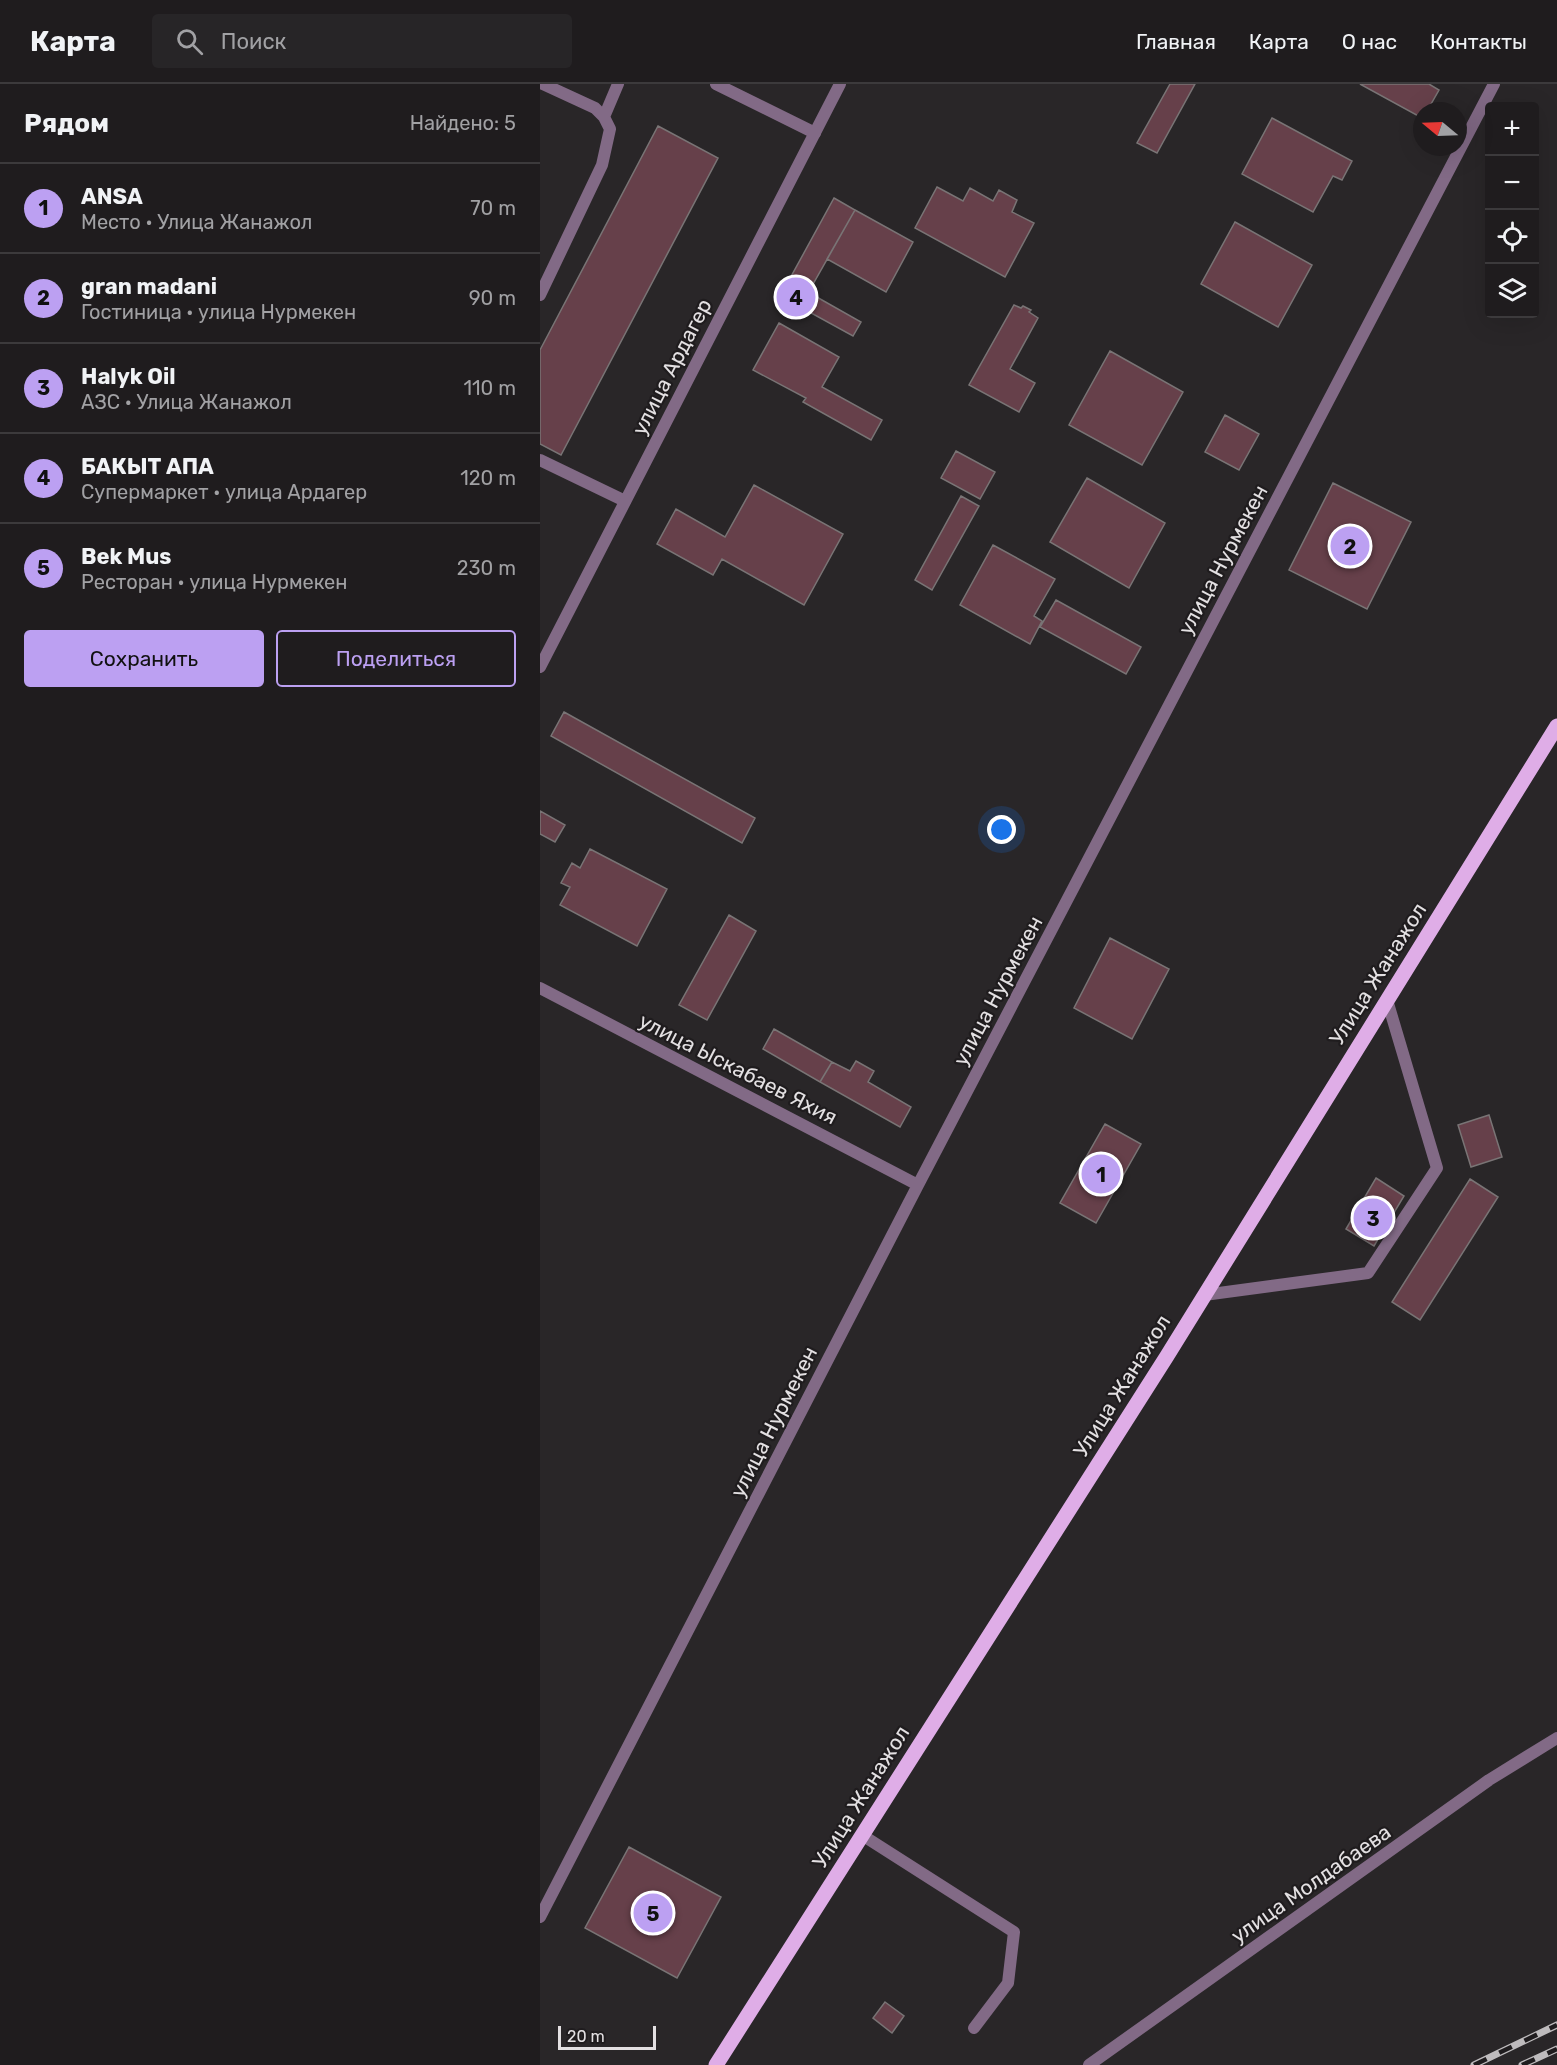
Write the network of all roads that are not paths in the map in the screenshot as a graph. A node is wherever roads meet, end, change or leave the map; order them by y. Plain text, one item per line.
1 (543, 84) edge
2 (618, 84) edge
3 (716, 84) edge
4 (840, 84) edge
5 (1494, 84) edge
6 (604, 117) junction
7 (814, 133) junction
8 (540, 295) edge
9 (540, 460) edge
10 (625, 501) junction
11 (540, 667) edge
12 (1557, 726) edge
13 (540, 988) edge
14 (1387, 1000) junction
15 (918, 1185) junction
16 (1204, 1295) junction
17 (1557, 1738) edge
18 (862, 1836) junction
19 (540, 1917) edge
20 (974, 2028) dead end
21 (716, 2065) edge
22 (1089, 2065) edge

1 - 6 street
2 - 6 street
3 - 7 street
4 - 7 street, улица Ардагер
5 - 15 street, улица Нурмекен
6 - 8 street
7 - 10 street, улица Ардагер
9 - 10 street
10 - 11 street, улица Ардагер
12 - 14 main road, Улица Жанажол
13 - 15 street, улица Ыскабаев Яхия
14 - 16 main road, Улица Жанажол
14 - 16 street
15 - 19 street, улица Нурмекен
16 - 18 main road, Улица Жанажол
17 - 22 street, улица Молдабаева
18 - 20 street
18 - 21 main road, Улица Жанажол

